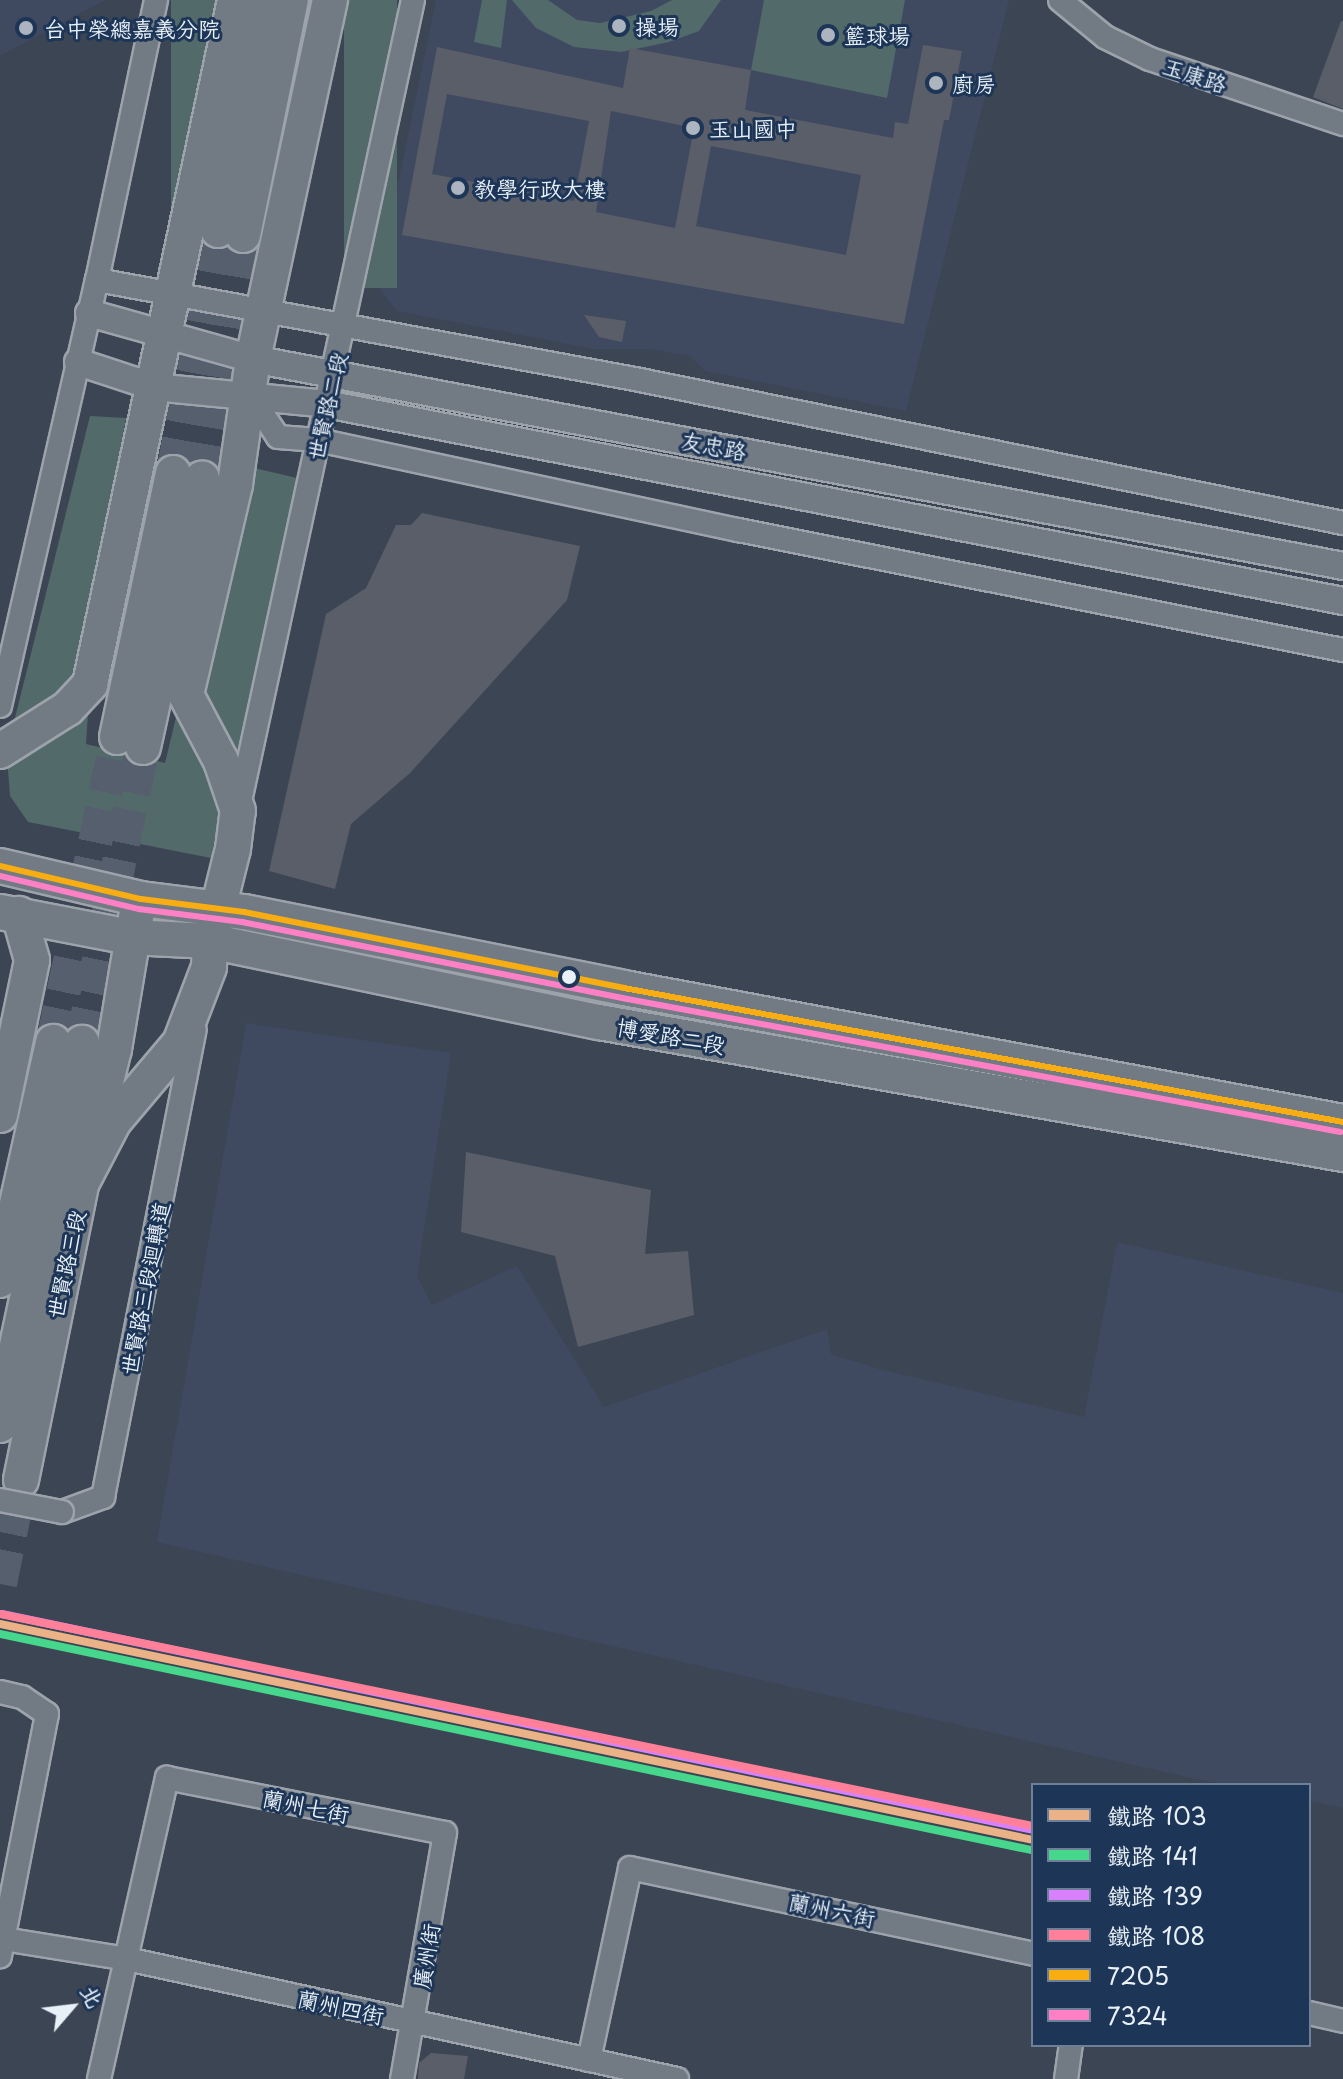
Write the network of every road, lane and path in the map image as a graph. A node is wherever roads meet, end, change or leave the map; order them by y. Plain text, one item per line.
1 (156, 0) edge
2 (235, 0) edge
3 (266, 0) edge
4 (291, 0) edge
5 (330, 0) edge
6 (413, 0) edge
7 (1060, 0) edge
8 (1343, 124) edge
9 (97, 280) junction
10 (172, 294) junction
11 (264, 311) junction
12 (89, 313) junction
13 (344, 326) junction
14 (162, 336) junction
15 (253, 359) junction
16 (78, 362) junction
17 (334, 372) junction
18 (154, 387) junction
19 (250, 395) junction
20 (326, 404) junction
21 (318, 440) junction
22 (188, 476) tunnel mouth
23 (1343, 523) edge
24 (1343, 566) edge
25 (1343, 601) edge
26 (1343, 650) edge
27 (0, 706) edge
28 (130, 742) tunnel mouth
29 (0, 751) edge
30 (238, 811) junction
31 (0, 866) edge
32 (141, 899) junction
33 (218, 907) junction
34 (9, 913) edge
35 (130, 937) junction
36 (210, 941) junction
37 (206, 974) junction
38 (83, 1045) junction
39 (0, 1115) edge
40 (1343, 1122) edge
41 (1343, 1154) edge
42 (81, 1184) junction
43 (0, 1280) edge
44 (0, 1425) edge
45 (10, 1490) edge
46 (11, 1694) edge
47 (445, 1833) joint
48 (2, 1948) edge
49 (1031, 1954) edge
50 (127, 1959) junction
51 (1311, 2013) edge
52 (1343, 2021) edge
53 (414, 2022) junction
54 (1071, 2047) edge
55 (589, 2060) junction
56 (99, 2079) edge
57 (402, 2079) edge
58 (677, 2079) edge
59 (1066, 2079) edge

1 - 9 street
2 - 10 main road
3 - 4 main road
5 - 11 main road
6 - 13 street, 世賢路二段
7 - 8 street, 玉康路
9 - 10 street
9 - 12 street
10 - 11 street
10 - 14 main road
11 - 13 street
11 - 15 main road
12 - 14 street, 友忠路
12 - 16 street
13 - 17 street, 世賢路二段
13 - 23 street
14 - 15 street, 友忠路
14 - 18 main road
15 - 17 street, 友忠路
15 - 19 main road
16 - 18 street, 友忠路
16 - 27 street
17 - 20 street, 世賢路二段
17 - 24 street, 友忠路
18 - 19 street, 友忠路
18 - 29 main road
19 - 20 street, 友忠路
19 - 21 street
19 - 30 main road
20 - 21 street, 世賢路二段
20 - 25 street, 友忠路
21 - 26 street
21 - 30 street, 世賢路二段
22 - 28 main road
30 - 33 main road
31 - 32 main road, 博愛路二段
32 - 33 main road, 博愛路二段
32 - 35 main road
33 - 36 main road
33 - 40 main road, 博愛路二段
34 - 35 main road, 博愛路二段
34 - 39 main road
35 - 36 main road, 博愛路二段
35 - 38 main road
36 - 37 main road
36 - 41 main road, 博愛路二段
37 - 42 main road
37 - 45 street, 世賢路三段迴轉道, bridge
38 - 42 main road, 世賢路三段
38 - 43 main road
38 - 44 main road, 世賢路三段
42 - 45 main road, 世賢路三段
46 - 48 street
47 - 50 street, 蘭州七街
47 - 53 street, 廣州街
48 - 50 street, 蘭州四街
49 - 55 street, 蘭州六街
50 - 53 street, 蘭州四街
50 - 56 street
51 - 52 street
53 - 55 street, 蘭州四街
53 - 57 street, 廣州街
54 - 59 street
55 - 58 street, 蘭州四街

